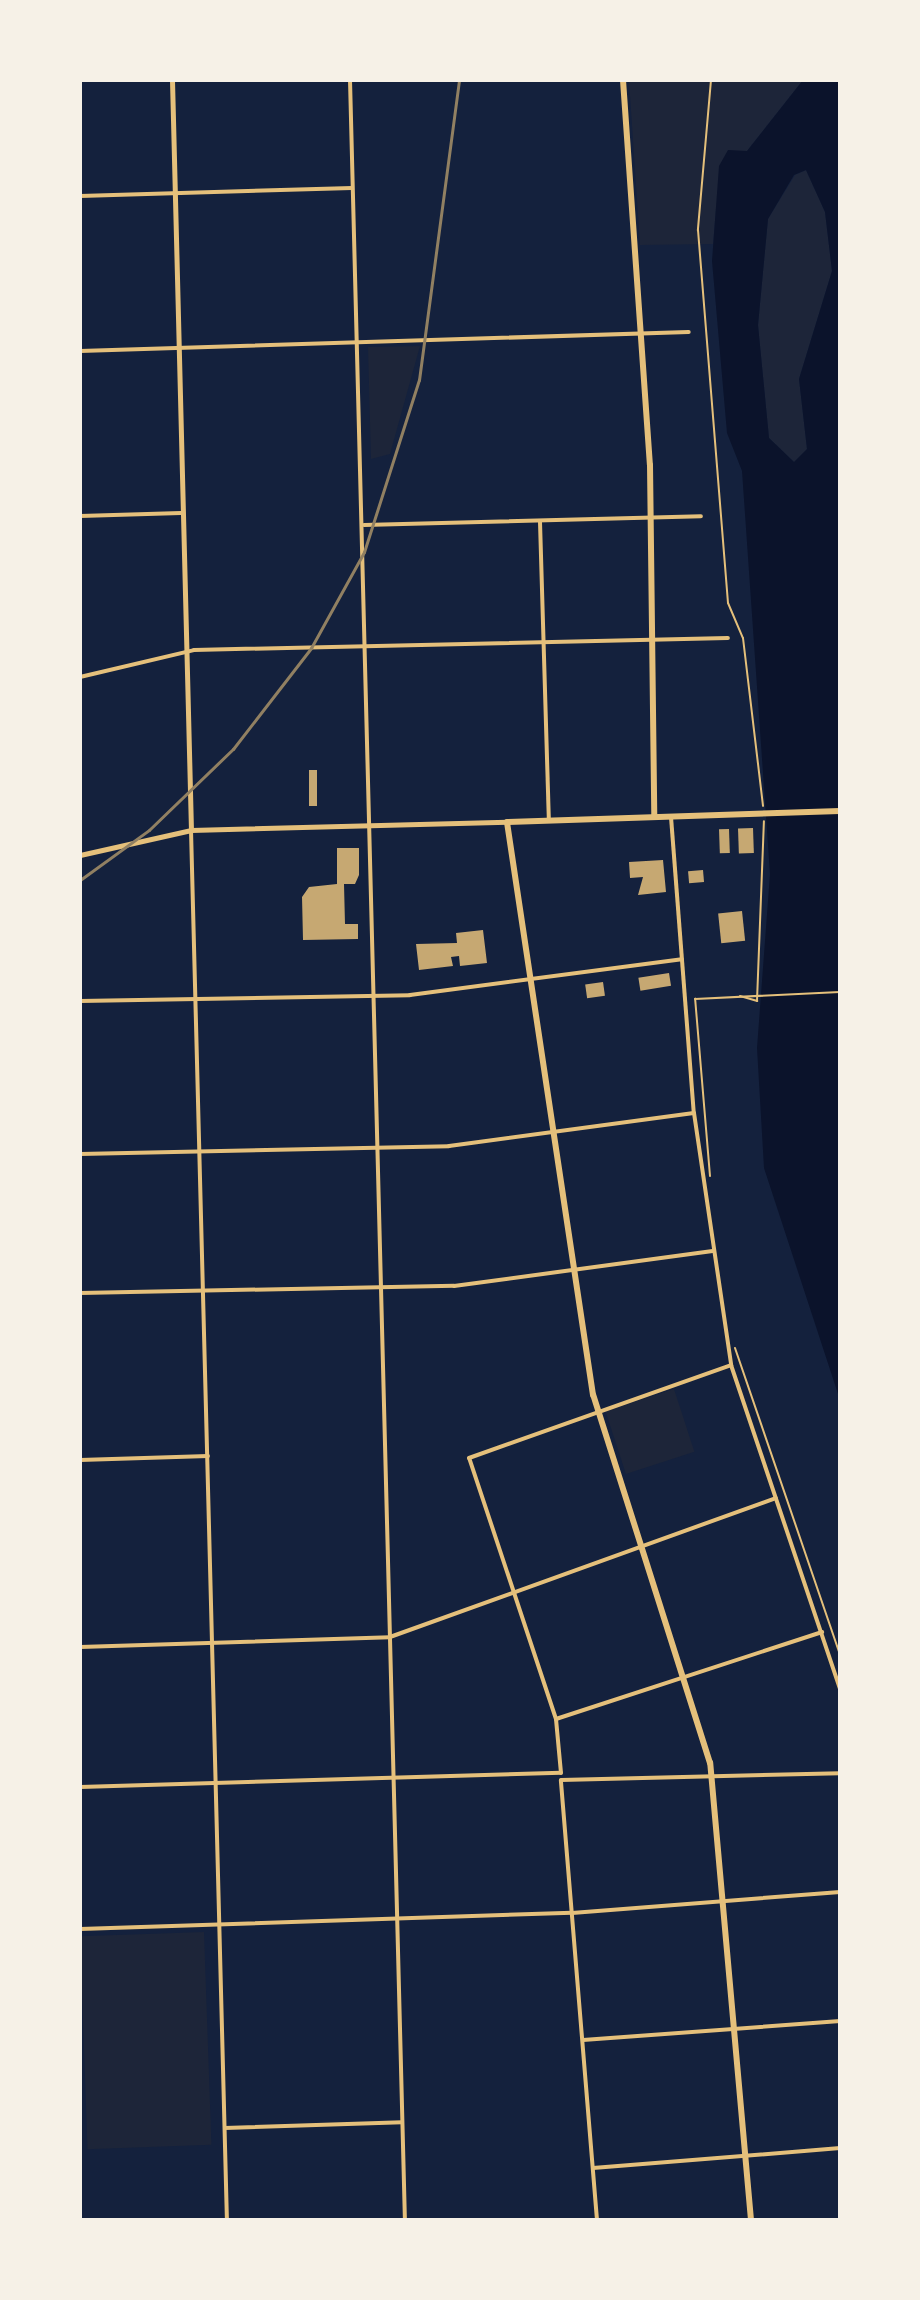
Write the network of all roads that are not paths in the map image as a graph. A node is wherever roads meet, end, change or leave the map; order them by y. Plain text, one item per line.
1 (172, 80) edge
2 (350, 80) edge
3 (623, 80) edge
4 (352, 188) junction
5 (175, 192) junction
6 (80, 196) edge
7 (689, 332) dead end
8 (641, 334) junction
9 (358, 342) junction
10 (179, 347) junction
11 (80, 351) edge
12 (181, 513) junction
13 (80, 516) edge
14 (701, 516) dead end
15 (651, 518) junction
16 (540, 521) junction
17 (363, 525) junction
18 (728, 638) dead end
19 (654, 640) junction
20 (544, 643) junction
21 (366, 646) junction
22 (185, 651) junction
23 (80, 677) edge
24 (840, 811) edge
25 (654, 817) junction
26 (671, 817) junction
27 (549, 819) junction
28 (507, 822) junction
29 (371, 824) junction
30 (191, 830) junction
31 (80, 855) edge
32 (682, 959) junction
33 (531, 980) junction
34 (375, 996) junction
35 (196, 998) junction
36 (80, 1001) edge
37 (694, 1113) junction
38 (552, 1132) junction
39 (378, 1147) junction
40 (200, 1150) junction
41 (80, 1154) edge
42 (713, 1251) junction
43 (572, 1270) junction
44 (382, 1288) junction
45 (204, 1292) junction
46 (80, 1293) edge
47 (731, 1365) junction
48 (597, 1409) junction
49 (208, 1456) junction
50 (80, 1460) edge
51 (776, 1498) junction
52 (643, 1543) junction
53 (513, 1588) junction
54 (822, 1632) junction
55 (390, 1637) junction
56 (212, 1642) junction
57 (80, 1647) edge
58 (687, 1677) junction
59 (840, 1688) edge
60 (556, 1719) junction
61 (840, 1773) edge
62 (561, 1776) junction
63 (713, 1776) junction
64 (393, 1778) junction
65 (217, 1783) junction
66 (80, 1787) edge
67 (840, 1892) edge
68 (724, 1901) junction
69 (572, 1913) junction
70 (397, 1918) junction
71 (220, 1925) junction
72 (80, 1929) edge
73 (840, 2021) edge
74 (735, 2029) junction
75 (583, 2040) junction
76 (402, 2122) junction
77 (225, 2128) junction
78 (840, 2148) edge
79 (746, 2155) junction
80 (593, 2168) junction
81 (227, 2220) edge
82 (405, 2220) edge
83 (597, 2220) edge
84 (751, 2220) edge

1 - 5 street
2 - 4 street
3 - 8 main road
4 - 5 street
4 - 9 street
5 - 6 street
5 - 10 street
7 - 8 street
8 - 9 street
8 - 15 main road
9 - 10 street
9 - 17 street
10 - 11 street
10 - 12 street
12 - 13 street
12 - 22 street
14 - 15 street
15 - 16 street
15 - 19 main road
16 - 17 street
16 - 20 street
17 - 21 street
18 - 19 street
19 - 20 street
19 - 25 main road
20 - 21 street
20 - 27 street
21 - 22 street
21 - 29 street
22 - 23 street
22 - 30 street
24 - 26 main road
25 - 26 main road
25 - 27 main road
26 - 32 street
27 - 28 main road
28 - 29 street
28 - 33 main road
29 - 30 street
29 - 34 street
30 - 31 street
30 - 35 street
32 - 33 street
32 - 37 street
33 - 34 street
33 - 38 main road
34 - 35 street
34 - 39 street
35 - 36 street
35 - 40 street
37 - 38 street
37 - 42 street
38 - 39 street
38 - 43 main road
39 - 40 street
39 - 44 street
40 - 41 street
40 - 45 street
42 - 43 street
42 - 47 street
43 - 44 street
43 - 48 main road
44 - 45 street
44 - 55 street
45 - 46 street
45 - 49 street
47 - 48 street
47 - 51 street
48 - 52 main road
48 - 53 street
49 - 50 street
49 - 56 street
51 - 52 street
51 - 54 street
52 - 53 street
52 - 58 main road
53 - 55 street
53 - 60 street
54 - 58 street
54 - 59 street
55 - 56 street
55 - 64 street
56 - 57 street
56 - 65 street
58 - 60 street
58 - 63 main road
60 - 62 street
61 - 63 street
62 - 63 street
62 - 64 street
62 - 69 street
63 - 68 main road
64 - 65 street
64 - 70 street
65 - 66 street
65 - 71 street
67 - 68 street
68 - 69 street
68 - 74 main road
69 - 70 street
69 - 75 street
70 - 71 street
70 - 76 street
71 - 72 street
71 - 77 street
73 - 74 street
74 - 75 street
74 - 79 main road
75 - 80 street
76 - 77 street
76 - 82 street
77 - 81 street
78 - 79 street
79 - 80 street
79 - 84 main road
80 - 83 street

